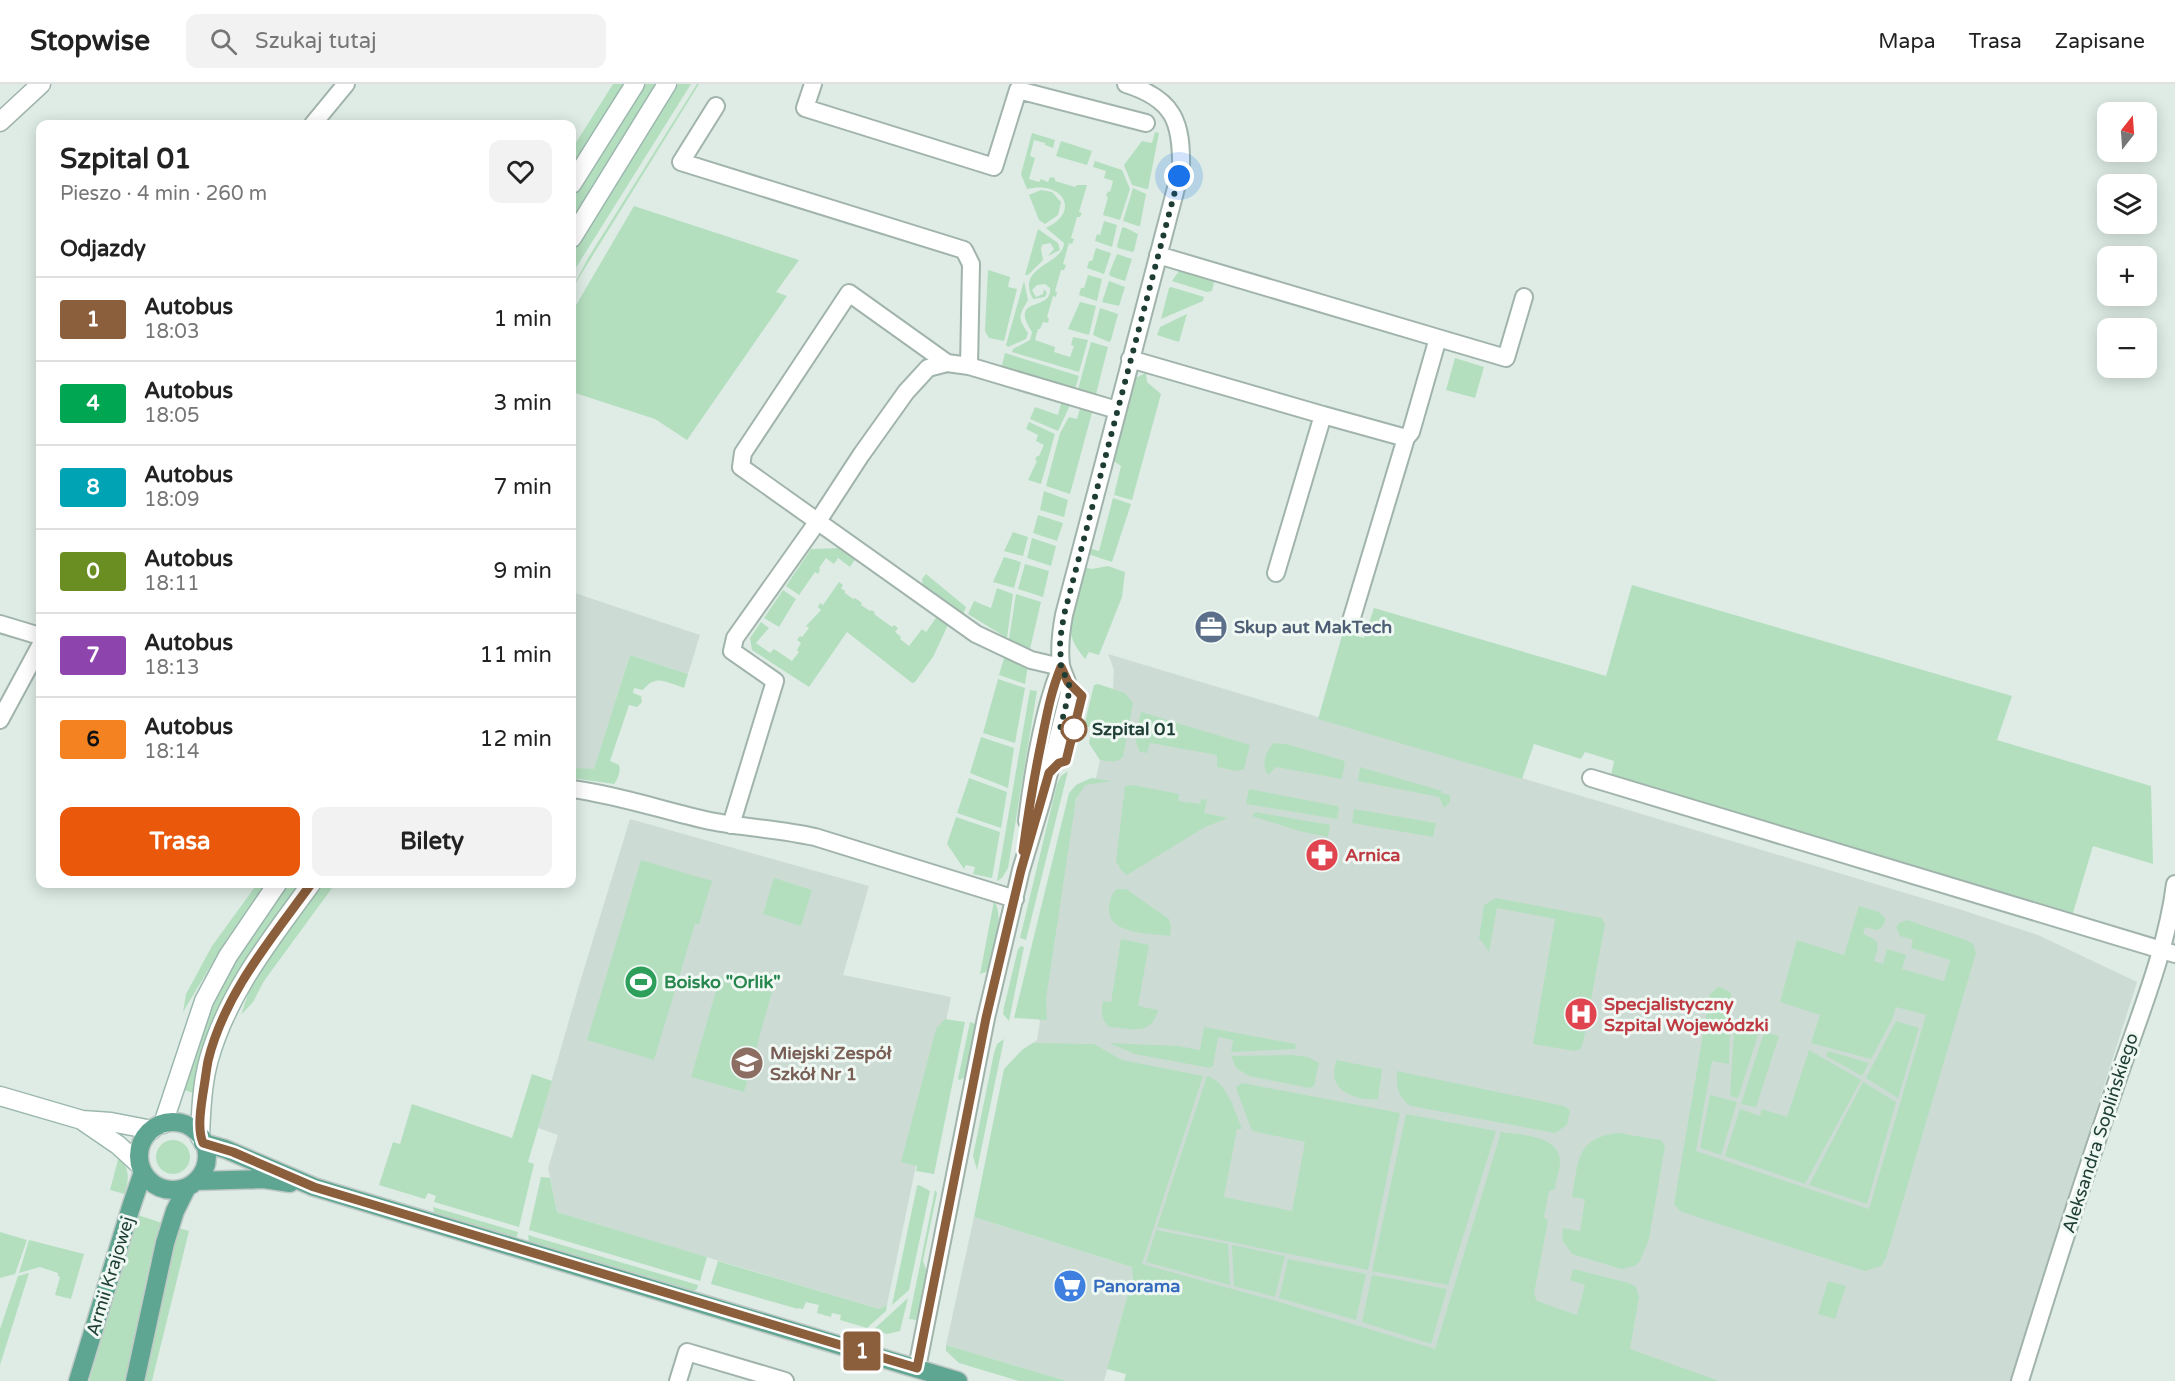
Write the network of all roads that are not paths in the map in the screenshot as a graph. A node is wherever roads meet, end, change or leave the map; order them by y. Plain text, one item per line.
1 (41, 84) edge
2 (346, 84) edge
3 (635, 84) edge
4 (667, 84) edge
5 (813, 84) edge
6 (1126, 84) edge
7 (1019, 87) edge
8 (716, 106) dead end
9 (316, 120) edge
10 (0, 122) edge
11 (1146, 123) dead end
12 (576, 178) edge
13 (576, 232) edge
14 (1158, 255) junction
15 (1524, 297) dead end
16 (1438, 338) junction
17 (1130, 359) junction
18 (947, 363) junction
19 (969, 366) junction
20 (1118, 410) junction
21 (1323, 415) junction
22 (1406, 438) junction
23 (819, 521) junction
24 (1276, 573) dead end
25 (0, 624) edge
26 (1350, 624) dead end
27 (36, 635) edge
28 (36, 653) edge
29 (1061, 667) junction
30 (0, 720) edge
31 (1591, 778) dead end
32 (576, 790) edge
33 (731, 825) junction
34 (2175, 884) edge
35 (274, 888) edge
36 (308, 888) edge
37 (1015, 899) junction
38 (2168, 952) edge
39 (0, 1096) edge
40 (82, 1120) junction
41 (158, 1127) junction
42 (202, 1140) junction
43 (142, 1168) junction
44 (191, 1184) junction
45 (314, 1187) junction
46 (917, 1368) junction
47 (78, 1381) edge
48 (135, 1381) edge
49 (678, 1381) edge
50 (785, 1381) edge
51 (958, 1381) edge
52 (2020, 1381) edge

1 - 10 main road
2 - 9 street
3 - 12 main road
4 - 13 main road
5 - 7 street
6 - 14 street
7 - 11 street
8 - 19 street
14 - 16 street
14 - 17 street
15 - 16 street
16 - 22 street
17 - 20 street
17 - 21 street
18 - 19 street
18 - 23 street
18 - 23 street
19 - 20 street
20 - 29 street
21 - 22 street
21 - 24 street
22 - 26 street
23 - 29 street
23 - 33 street
25 - 27 street
28 - 30 street
29 - 37 street
31 - 38 street
32 - 33 street
33 - 37 street
34 - 38 street, Aleksandra Soplińskiego
35 - 41 main road
36 - 42 main road
37 - 46 street
38 - 52 street, Aleksandra Soplińskiego
39 - 40 main road
40 - 41 main road
40 - 43 main road
41 - 42 main road
41 - 43 main road
42 - 44 main road
42 - 45 main road
43 - 44 main road
43 - 47 main road, Armii Krajowej
44 - 45 main road
44 - 48 main road
45 - 46 main road
46 - 51 main road
49 - 50 street

